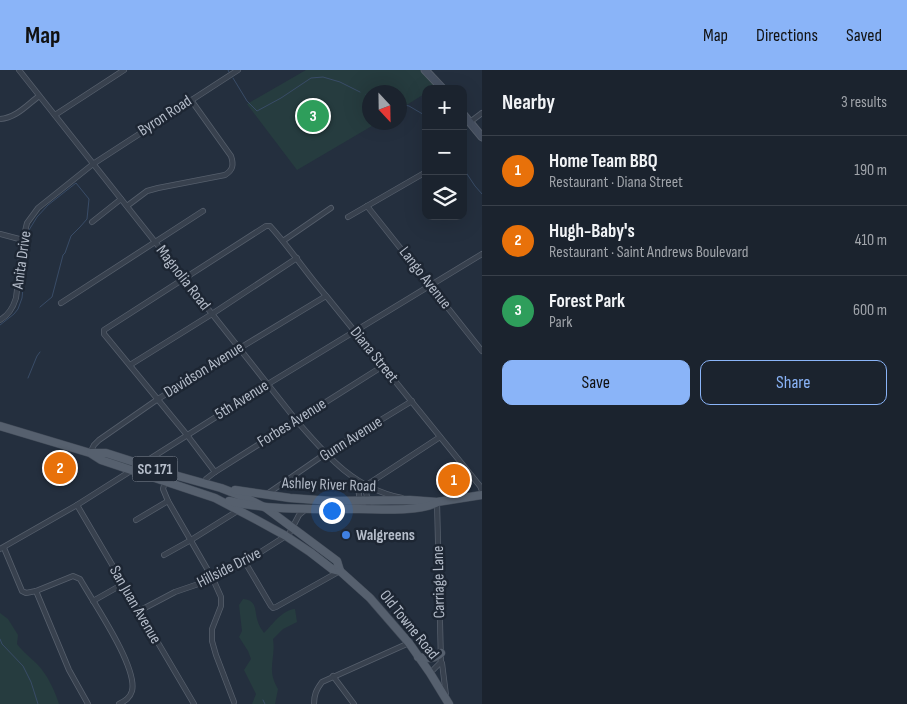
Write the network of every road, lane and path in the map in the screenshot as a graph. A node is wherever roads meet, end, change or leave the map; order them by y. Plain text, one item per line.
1 (19, 70) edge
2 (124, 70) edge
3 (238, 70) edge
4 (426, 70) edge
5 (439, 85) edge
6 (39, 96) junction
7 (191, 100) junction
8 (482, 113) edge
9 (54, 115) junction
10 (0, 119) edge
11 (467, 119) edge
12 (470, 122) junction
13 (482, 138) edge
14 (92, 164) junction
15 (422, 174) edge
16 (121, 199) junction
17 (127, 206) junction
18 (367, 206) junction
19 (331, 208) dead end
20 (203, 211) dead end
21 (348, 217) dead end
22 (92, 222) dead end
23 (0, 234) edge
24 (23, 240) junction
25 (155, 241) junction
26 (283, 241) junction
27 (482, 254) edge
28 (296, 258) junction
29 (185, 278) junction
30 (431, 286) junction
31 (326, 296) junction
32 (61, 303) dead end
33 (212, 314) junction
34 (0, 320) edge
35 (355, 331) junction
36 (240, 348) junction
37 (482, 351) edge
38 (130, 365) junction
39 (383, 366) junction
40 (268, 384) junction
41 (158, 399) junction
42 (412, 402) junction
43 (296, 420) junction
44 (0, 426) edge
45 (187, 435) junction
46 (440, 437) junction
47 (90, 453) junction
48 (325, 454) junction
49 (141, 465) junction
50 (132, 471) junction
51 (216, 472) junction
52 (354, 479) junction
53 (165, 481) junction
54 (206, 484) junction
55 (365, 486) junction
56 (221, 488) junction
57 (482, 491) edge
58 (266, 495) junction
59 (482, 495) edge
60 (215, 498) junction
61 (168, 500) junction
62 (437, 502) junction
63 (77, 505) junction
64 (364, 505) junction
65 (266, 508) junction
66 (306, 509) junction
67 (239, 510) junction
68 (136, 520) dead end
69 (293, 528) junction
70 (286, 536) junction
71 (191, 540) junction
72 (2, 548) edge
73 (164, 555) dead end
74 (245, 562) junction
75 (340, 571) junction
76 (213, 579) junction
77 (123, 584) junction
78 (36, 591) junction
79 (93, 601) junction
80 (139, 610) junction
81 (409, 643) junction
82 (441, 654) junction
83 (418, 656) junction
84 (441, 662) junction
85 (430, 673) junction
86 (333, 676) junction
87 (234, 702) dead end
88 (447, 702) edge
89 (88, 704) edge
90 (119, 704) edge
91 (194, 704) edge
92 (314, 704) edge
93 (354, 704) edge

1 - 6 street, Magnolia Road
2 - 9 street
3 - 7 street, Byron Road
4 - 5 main road
6 - 9 street, Magnolia Road
6 - 10 street
7 - 14 street, Byron Road
7 - 17 street
8 - 12 street
9 - 14 street, Magnolia Road
11 - 12 main road
12 - 13 main road
14 - 16 street, Magnolia Road
14 - 24 street, Anita Drive
15 - 18 street
16 - 17 street, Magnolia Road
16 - 22 street
17 - 25 street, Magnolia Road
18 - 21 street
18 - 30 street, Lango Avenue
19 - 26 street
20 - 25 street
23 - 24 street
24 - 34 street, Anita Drive
25 - 29 street, Magnolia Road
25 - 32 street
26 - 28 street, Diana Street
26 - 29 street, Diana Street
27 - 30 street, 5th Avenue
28 - 31 street, Diana Street
28 - 33 street
29 - 33 street, Magnolia Road
29 - 38 street
30 - 35 street, 5th Avenue
30 - 37 street, Lango Avenue
31 - 35 street, Diana Street
31 - 36 street, Davidson Avenue
33 - 36 street, Magnolia Road
33 - 38 street
35 - 39 street, Diana Street
35 - 40 street, 5th Avenue
36 - 40 street, Magnolia Road
36 - 41 street, Davidson Avenue
38 - 41 street
39 - 42 street, Diana Street
39 - 43 street, Forbes Avenue
40 - 43 street, Magnolia Road
40 - 45 street, 5th Avenue
41 - 45 street
41 - 47 street, Davidson Avenue
42 - 46 street, Diana Street
42 - 48 street, Gunn Avenue
43 - 48 street, Magnolia Road
43 - 51 street, Forbes Avenue
44 - 47 main road
45 - 49 street, 5th Avenue
45 - 51 street
46 - 55 street
46 - 57 street, Diana Street
47 - 49 main road, SC 171
47 - 50 main road, SC 171
48 - 52 street, Magnolia Road
48 - 58 street, Gunn Avenue
49 - 50 street, 5th Avenue
49 - 54 main road, SC 171
50 - 53 main road, SC 171
50 - 63 street, 5th Avenue
51 - 54 street, Forbes Avenue
52 - 55 street, Magnolia Road
52 - 64 street
53 - 60 main road, SC 171
53 - 61 street
54 - 56 main road, SC 171
55 - 62 street, Magnolia Road
55 - 64 street
56 - 58 main road, Ashley River Road
56 - 65 main road, SC 171
58 - 64 main road, Ashley River Road
59 - 62 main road, Ashley River Road
60 - 65 main road, Ashley River Road
60 - 67 main road, SC 171
61 - 68 street
61 - 71 street
62 - 64 main road, Ashley River Road
62 - 82 street, Carriage Lane
63 - 72 street, 5th Avenue
63 - 77 street, San Juan Avenue
64 - 66 main road, Ashley River Road
65 - 66 main road, Ashley River Road
65 - 69 main road, SC 171
66 - 69 street, Hillside Drive
67 - 70 main road, SC 171
67 - 71 street
69 - 70 street, Hillside Drive
69 - 75 main road, SC 171
70 - 74 street, Hillside Drive
70 - 75 main road, SC 171
71 - 73 street
71 - 76 street
72 - 78 street, 5th Avenue
74 - 75 street
74 - 76 street, Hillside Drive
75 - 81 main road, Old Towne Road / SC 171
76 - 80 street, Hillside Drive
76 - 87 street
77 - 79 street
77 - 80 street, San Juan Avenue
78 - 79 street
78 - 89 street
79 - 90 street
80 - 91 street, San Juan Avenue
81 - 83 main road, Old Towne Road / SC 171
81 - 86 street
82 - 83 main road
82 - 84 street, Carriage Lane
83 - 85 main road, Old Towne Road / SC 171
84 - 85 street
84 - 88 street, Carriage Lane
85 - 88 main road, Old Towne Road / SC 171
86 - 92 street
86 - 93 street

